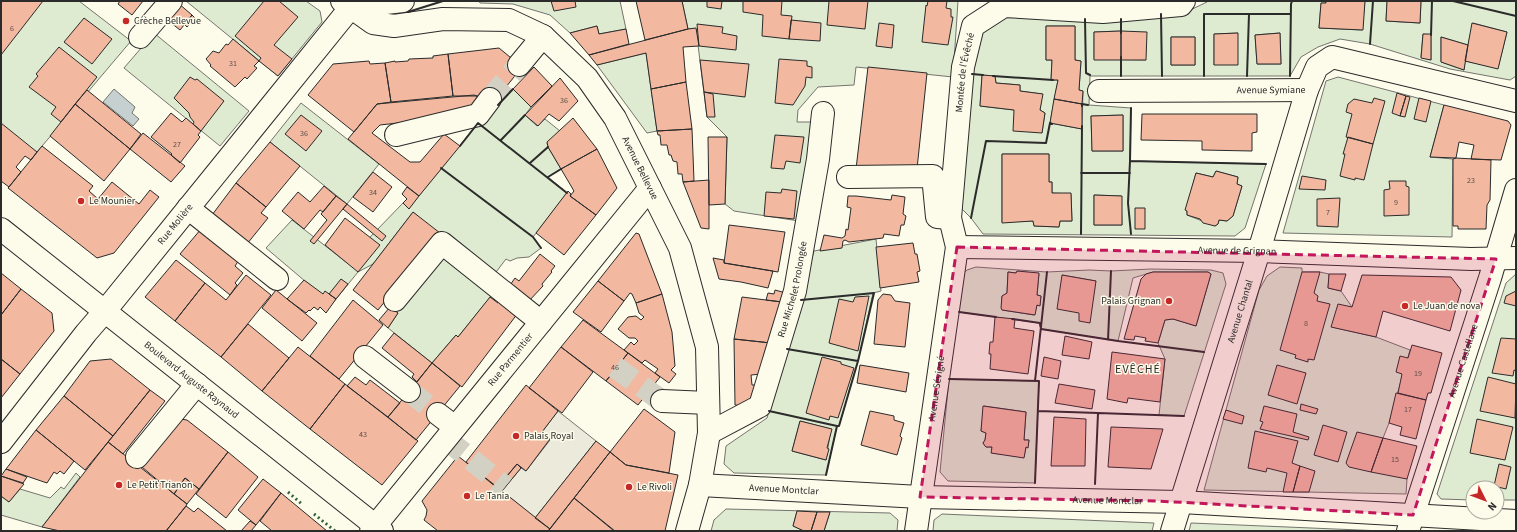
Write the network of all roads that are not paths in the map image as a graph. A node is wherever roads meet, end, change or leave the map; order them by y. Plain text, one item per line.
1 (171, 1) edge
2 (1184, 1) edge
3 (398, 2) edge
4 (346, 4) edge
5 (543, 36) junction
6 (140, 37) dead end
7 (519, 65) tunnel mouth
8 (1306, 90) junction
9 (1099, 91) dead end
10 (490, 99) tunnel mouth
11 (1516, 101) edge
12 (823, 113) dead end
13 (396, 135) dead end
14 (848, 177) dead end
15 (650, 188) junction
16 (1516, 190) edge
17 (188, 208) junction
18 (950, 218) junction
19 (1, 229) edge
20 (957, 247) junction
21 (1259, 251) junction
22 (1506, 258) edge
23 (277, 279) dead end
24 (395, 300) dead end
25 (105, 311) junction
26 (541, 322) junction
27 (365, 357) dead end
28 (197, 384) junction
29 (409, 391) tunnel mouth
30 (662, 401) tunnel mouth
31 (708, 403) junction
32 (438, 414) tunnel mouth
33 (455, 427) junction
34 (708, 433) junction
35 (1, 442) edge
36 (137, 457) dead end
37 (700, 485) junction
38 (920, 497) junction
39 (1181, 502) junction
40 (1410, 523) edge
41 (1514, 524) edge
42 (376, 529) edge
43 (687, 531) edge
44 (916, 531) edge
45 (1172, 531) edge

1 - 6 street
2 - 18 street, Montée de l'Évêché
3 - 4 street
4 - 5 street, Avenue Bellevue
4 - 17 street, Rue Molière
5 - 7 street
5 - 15 street, Avenue Bellevue
8 - 9 street, Avenue Symiane
8 - 11 street, Avenue Symiane
8 - 21 street, Avenue Chantal
10 - 13 street
12 - 34 street, Rue Michelet Prolongée
14 - 18 street
15 - 26 street, Rue Parmentier
15 - 31 street, Avenue Bellevue
16 - 22 street, Avenue Castellane
17 - 23 street
17 - 25 street, Rue Molière
18 - 20 street, Montée de l'Évêché
19 - 25 street, Boulevard Auguste Raynaud
20 - 21 street, Avenue de Grignan
20 - 38 street, Avenue Sévigné
21 - 22 street, Avenue de Grignan
21 - 39 street, Avenue Chantal
22 - 40 street, Avenue Castellane
24 - 26 street
25 - 28 street, Boulevard Auguste Raynaud
25 - 35 street, Rue Molière
26 - 33 street, Rue Parmentier
27 - 29 street
28 - 36 street
28 - 42 street, Boulevard Auguste Raynaud
30 - 31 street
31 - 34 street, Avenue Bellevue
32 - 33 street
33 - 42 street, Rue Parmentier
34 - 37 street, Avenue Bellevue
37 - 38 street, Avenue Montclar
37 - 43 street, Avenue Bellevue
38 - 39 street, Avenue Montclar
38 - 44 street, Avenue Sévigné
39 - 40 street, Avenue Montclar
39 - 45 street, Avenue Chantal
40 - 41 street, Avenue Montclar

